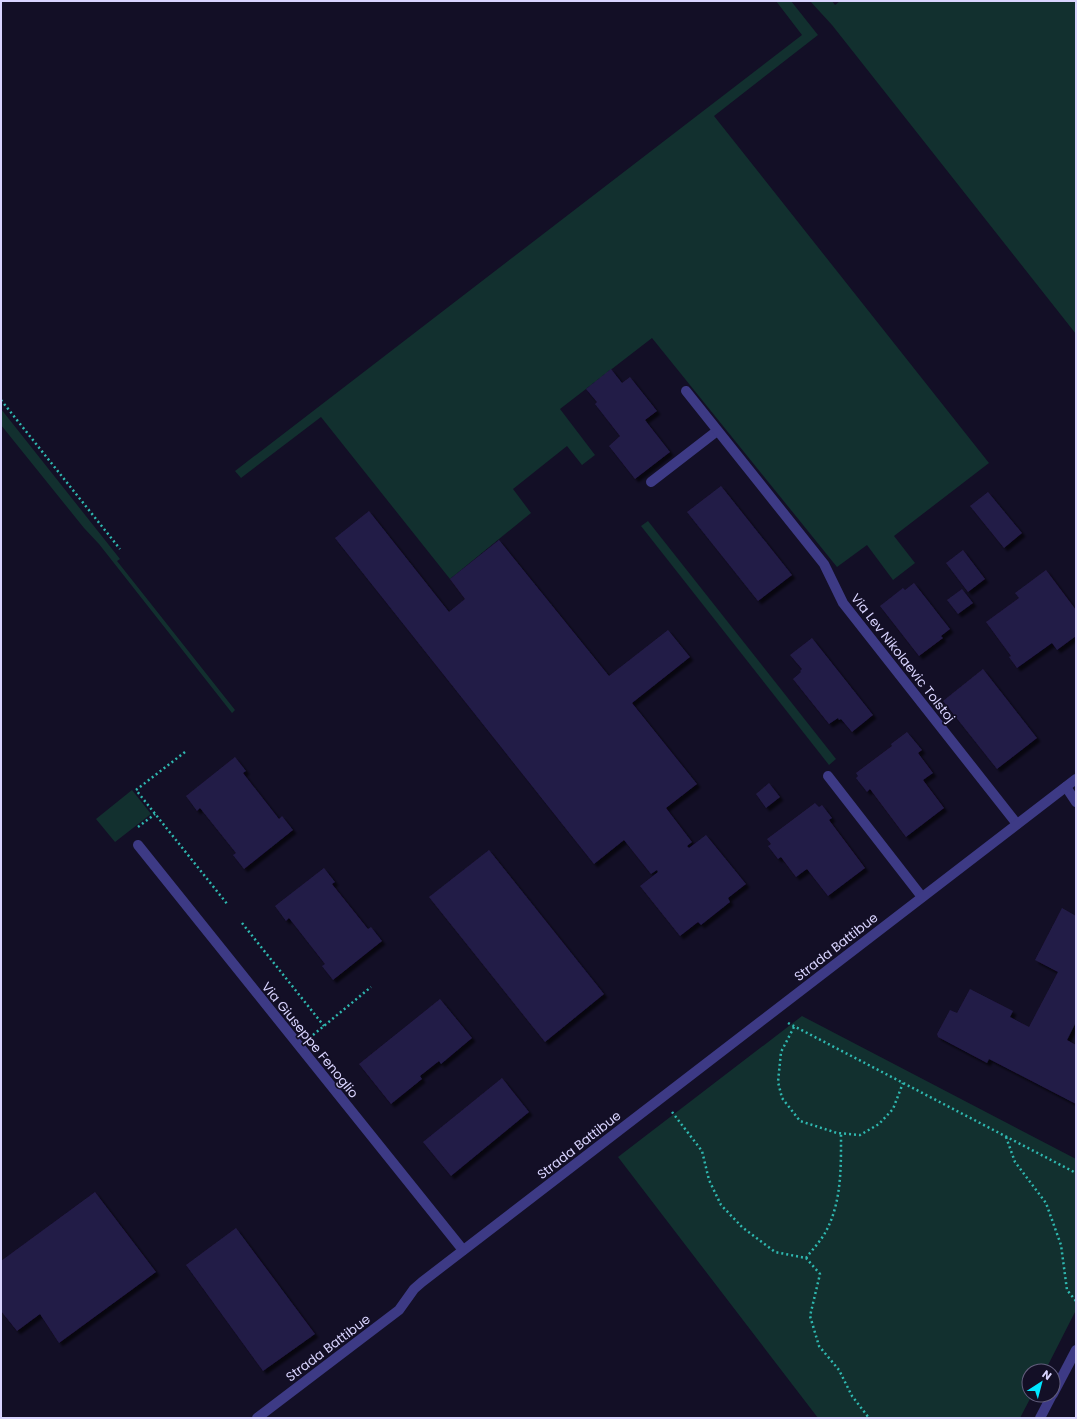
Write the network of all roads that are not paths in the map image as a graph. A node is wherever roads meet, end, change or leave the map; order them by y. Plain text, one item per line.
1 (686, 391) dead end
2 (717, 430) junction
3 (651, 482) dead end
4 (828, 776) dead end
5 (1076, 779) edge
6 (1066, 787) junction
7 (1076, 802) edge
8 (1017, 824) junction
9 (138, 845) dead end
10 (922, 897) junction
11 (463, 1250) junction
12 (1076, 1350) edge
13 (1061, 1379) edge
14 (1048, 1403) edge
15 (257, 1418) edge
16 (1040, 1418) edge

1 - 2 street, Via Lev Nikolaevic Tolstoj
2 - 3 street
2 - 8 street, Via Lev Nikolaevic Tolstoj
4 - 10 street
5 - 6 street, Strada Battibue
6 - 7 street
6 - 8 street, Strada Battibue
8 - 10 street, Strada Battibue
9 - 11 street, Via Giuseppe Fenoglio
10 - 11 street, Strada Battibue
11 - 15 street, Strada Battibue
12 - 13 street
14 - 16 street

